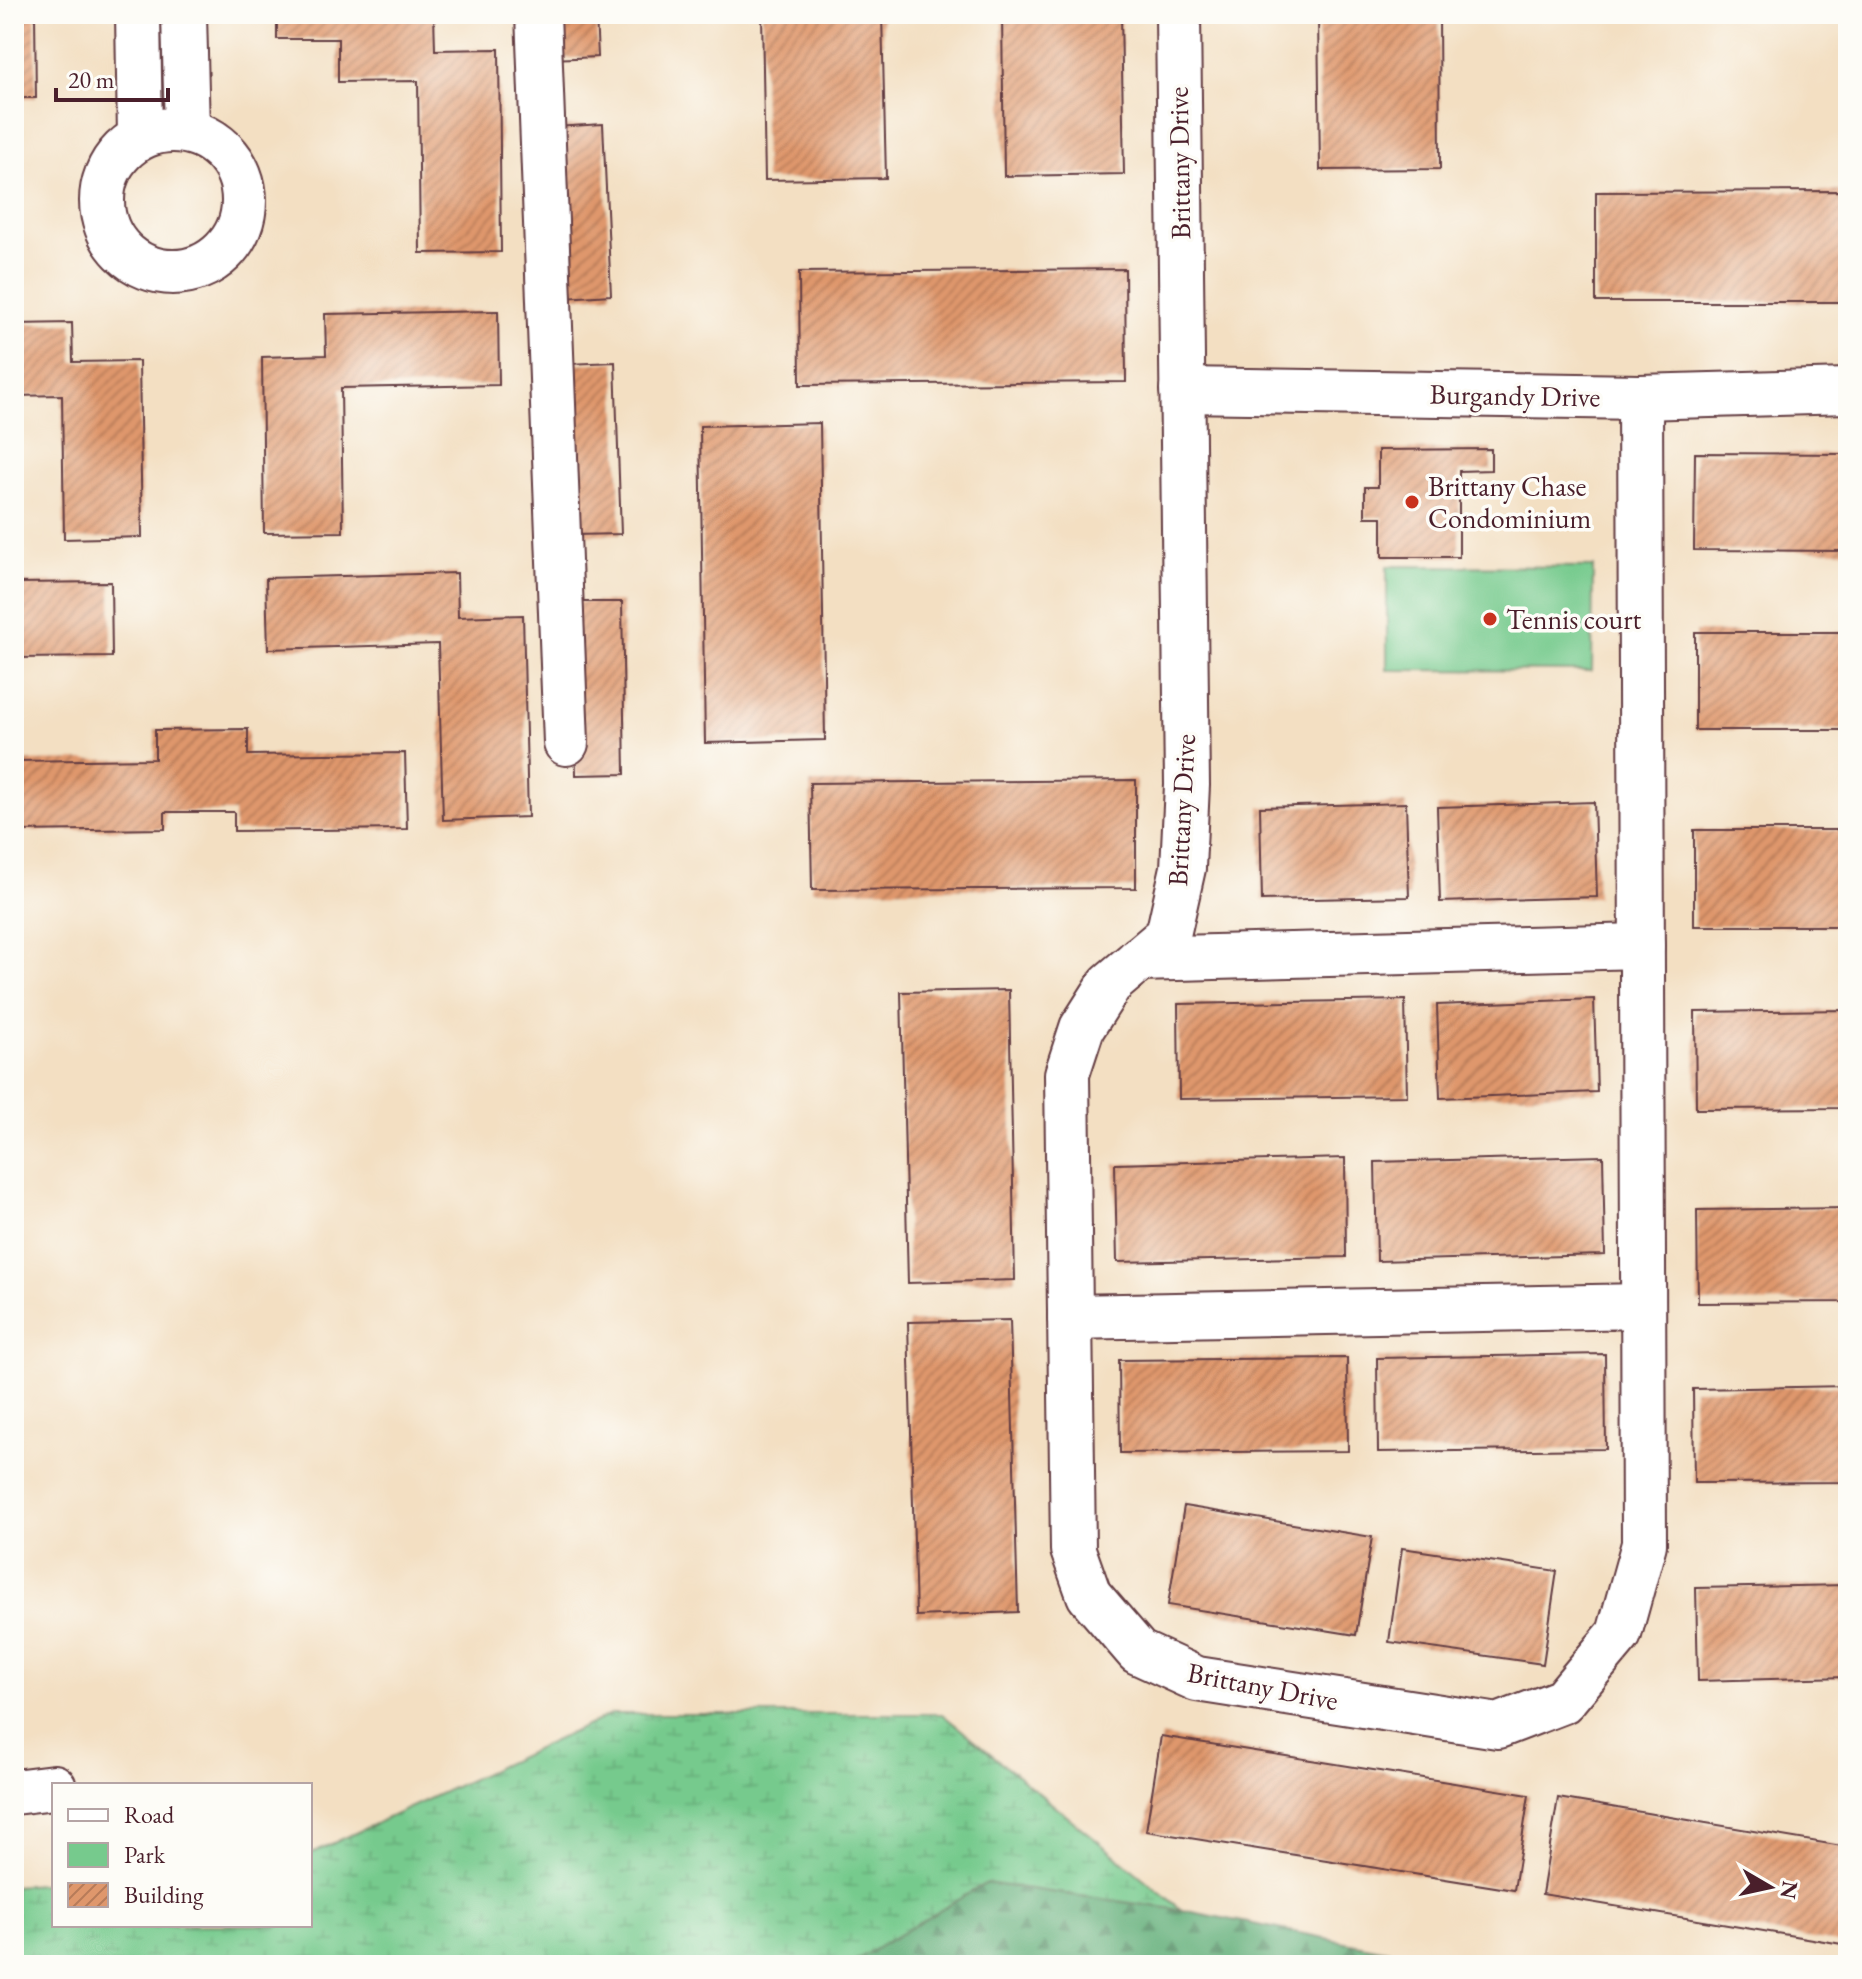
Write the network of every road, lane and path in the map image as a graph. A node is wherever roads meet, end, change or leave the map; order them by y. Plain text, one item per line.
1 (138, 14) edge
2 (184, 14) edge
3 (538, 14) edge
4 (1178, 14) edge
5 (187, 130) junction
6 (140, 137) junction
7 (1182, 390) junction
8 (1848, 391) edge
9 (1640, 397) junction
10 (566, 743) dead end
11 (1642, 946) junction
12 (1139, 959) junction
13 (1643, 1306) junction
14 (1070, 1317) junction
15 (52, 1787) edge
16 (14, 1792) edge

1 - 6 street
2 - 5 street
3 - 10 street
4 - 7 street, Brittany Drive
5 - 6 street
5 - 6 street
7 - 9 street, Burgandy Drive
7 - 12 street, Brittany Drive
8 - 9 street, Burgandy Drive
9 - 11 street, Brittany Drive
11 - 12 street
11 - 13 street, Brittany Drive
12 - 14 street, Brittany Drive
13 - 14 street
13 - 14 street, Brittany Drive
15 - 16 street

